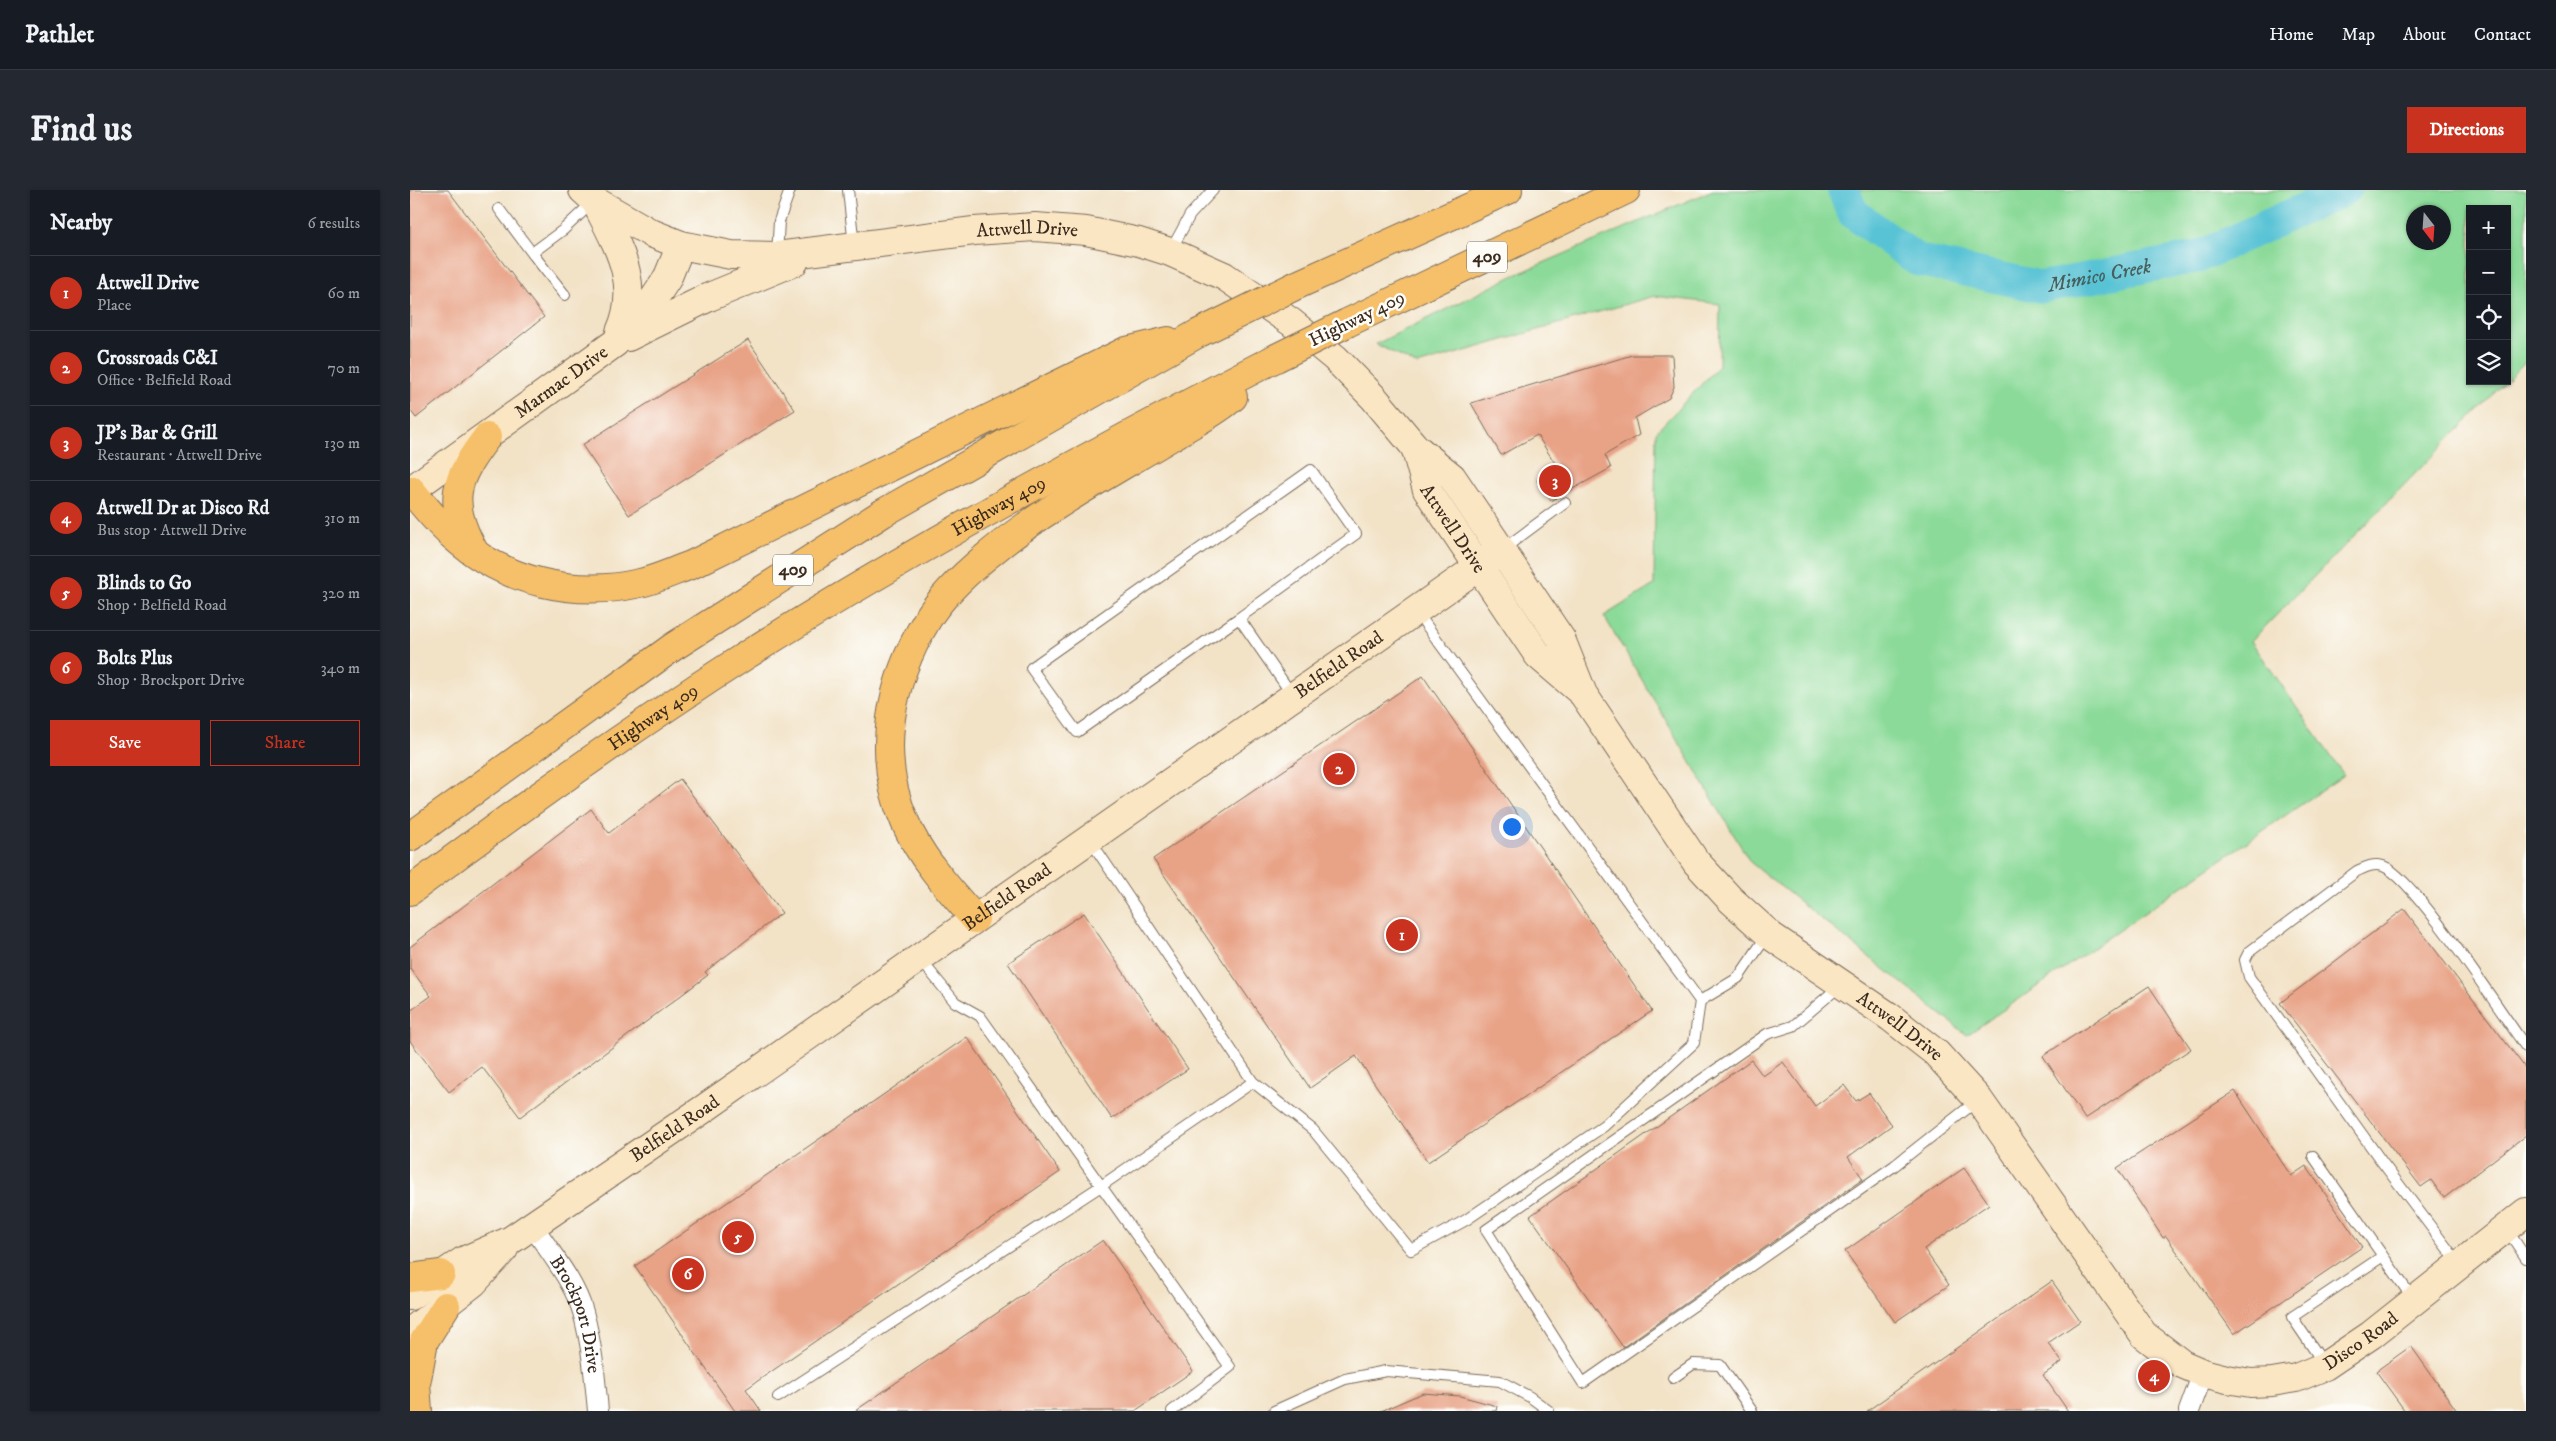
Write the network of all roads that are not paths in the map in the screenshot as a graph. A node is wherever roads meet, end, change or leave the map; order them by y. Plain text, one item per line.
1 (790, 190) edge
2 (848, 190) edge
3 (1213, 190) edge
4 (1508, 190) edge
5 (1626, 190) edge
6 (589, 195) edge
7 (499, 209) dead end
8 (681, 245) junction
9 (854, 246) junction
10 (824, 250) junction
11 (1170, 252) junction
12 (532, 253) junction
13 (777, 256) junction
14 (565, 295) dead end
15 (1196, 334) junction
16 (615, 343) junction
17 (1276, 358) junction
18 (487, 437) junction
19 (1415, 447) junction
20 (410, 491) edge
21 (1565, 503) dead end
22 (1501, 550) junction
23 (474, 552) junction
24 (1479, 566) junction
25 (1416, 610) junction
26 (1239, 618) junction
27 (1583, 694) junction
28 (1293, 696) junction
29 (410, 837) edge
30 (1089, 840) junction
31 (410, 891) edge
32 (975, 919) junction
33 (1769, 934) junction
34 (920, 958) junction
35 (1842, 984) junction
36 (1700, 1001) junction
37 (2526, 1047) edge
38 (1253, 1082) junction
39 (1979, 1100) junction
40 (2313, 1156) dead end
41 (1101, 1186) junction
42 (2516, 1220) edge
43 (522, 1233) junction
44 (2383, 1256) junction
45 (2526, 1258) edge
46 (2460, 1264) junction
47 (441, 1274) junction
48 (410, 1278) edge
49 (410, 1296) edge
50 (2414, 1300) junction
51 (446, 1306) junction
52 (410, 1332) edge
53 (2325, 1366) junction
54 (2202, 1373) junction
55 (1673, 1378) dead end
56 (778, 1397) dead end
57 (418, 1411) edge
58 (598, 1411) edge
59 (1172, 1411) edge
60 (1274, 1411) edge
61 (1549, 1411) edge
62 (1752, 1411) edge
63 (2189, 1411) edge

1 - 13 lane
2 - 9 lane
3 - 11 lane
4 - 15 main road, 409, bridge
5 - 17 main road, Highway 409 / 409, bridge
6 - 8 main road, Attwell Drive
6 - 12 lane
6 - 16 main road
7 - 12 lane
8 - 13 main road, Attwell Drive
8 - 16 main road, Marmac Drive
9 - 10 main road, Attwell Drive
9 - 11 main road, Attwell Drive
10 - 13 main road, Attwell Drive
10 - 16 main road
11 - 19 main road, Attwell Drive
12 - 14 lane
15 - 23 main road
15 - 29 main road, 409
16 - 18 main road, Marmac Drive
17 - 31 main road, Highway 409 / 409
17 - 32 main road
18 - 20 main road, Marmac Drive
18 - 23 main road
19 - 22 main road, Attwell Drive
19 - 24 main road, Attwell Drive
20 - 23 main road
21 - 22 lane
22 - 24 main road, Belfield Road
22 - 27 main road, Attwell Drive
24 - 25 main road, Belfield Road
24 - 27 main road, Attwell Drive
25 - 28 main road, Belfield Road
25 - 36 lane
26 - 26 lane
26 - 28 lane
27 - 33 main road, Attwell Drive
28 - 30 main road, Belfield Road
30 - 32 main road, Belfield Road
30 - 38 lane
32 - 34 main road, Belfield Road
33 - 35 main road, Attwell Drive
33 - 36 lane
34 - 41 lane
34 - 43 main road, Belfield Road
35 - 39 main road, Attwell Drive
35 - 39 lane
36 - 38 lane
37 - 46 lane
38 - 41 lane
39 - 54 main road, Attwell Drive
40 - 44 lane
41 - 56 lane
41 - 59 lane
42 - 45 lane
42 - 46 main road, Disco Road
43 - 47 main road, Belfield Road
43 - 51 main road, Belfield Road
43 - 58 street, Brockport Drive
44 - 50 lane
44 - 53 lane
46 - 50 main road, Disco Road
47 - 48 main road
47 - 49 main road, Belfield Road
50 - 53 main road, Disco Road
51 - 52 main road, Belfield Road
51 - 57 main road
53 - 54 main road, Disco Road
54 - 63 street
55 - 62 lane
60 - 61 lane

